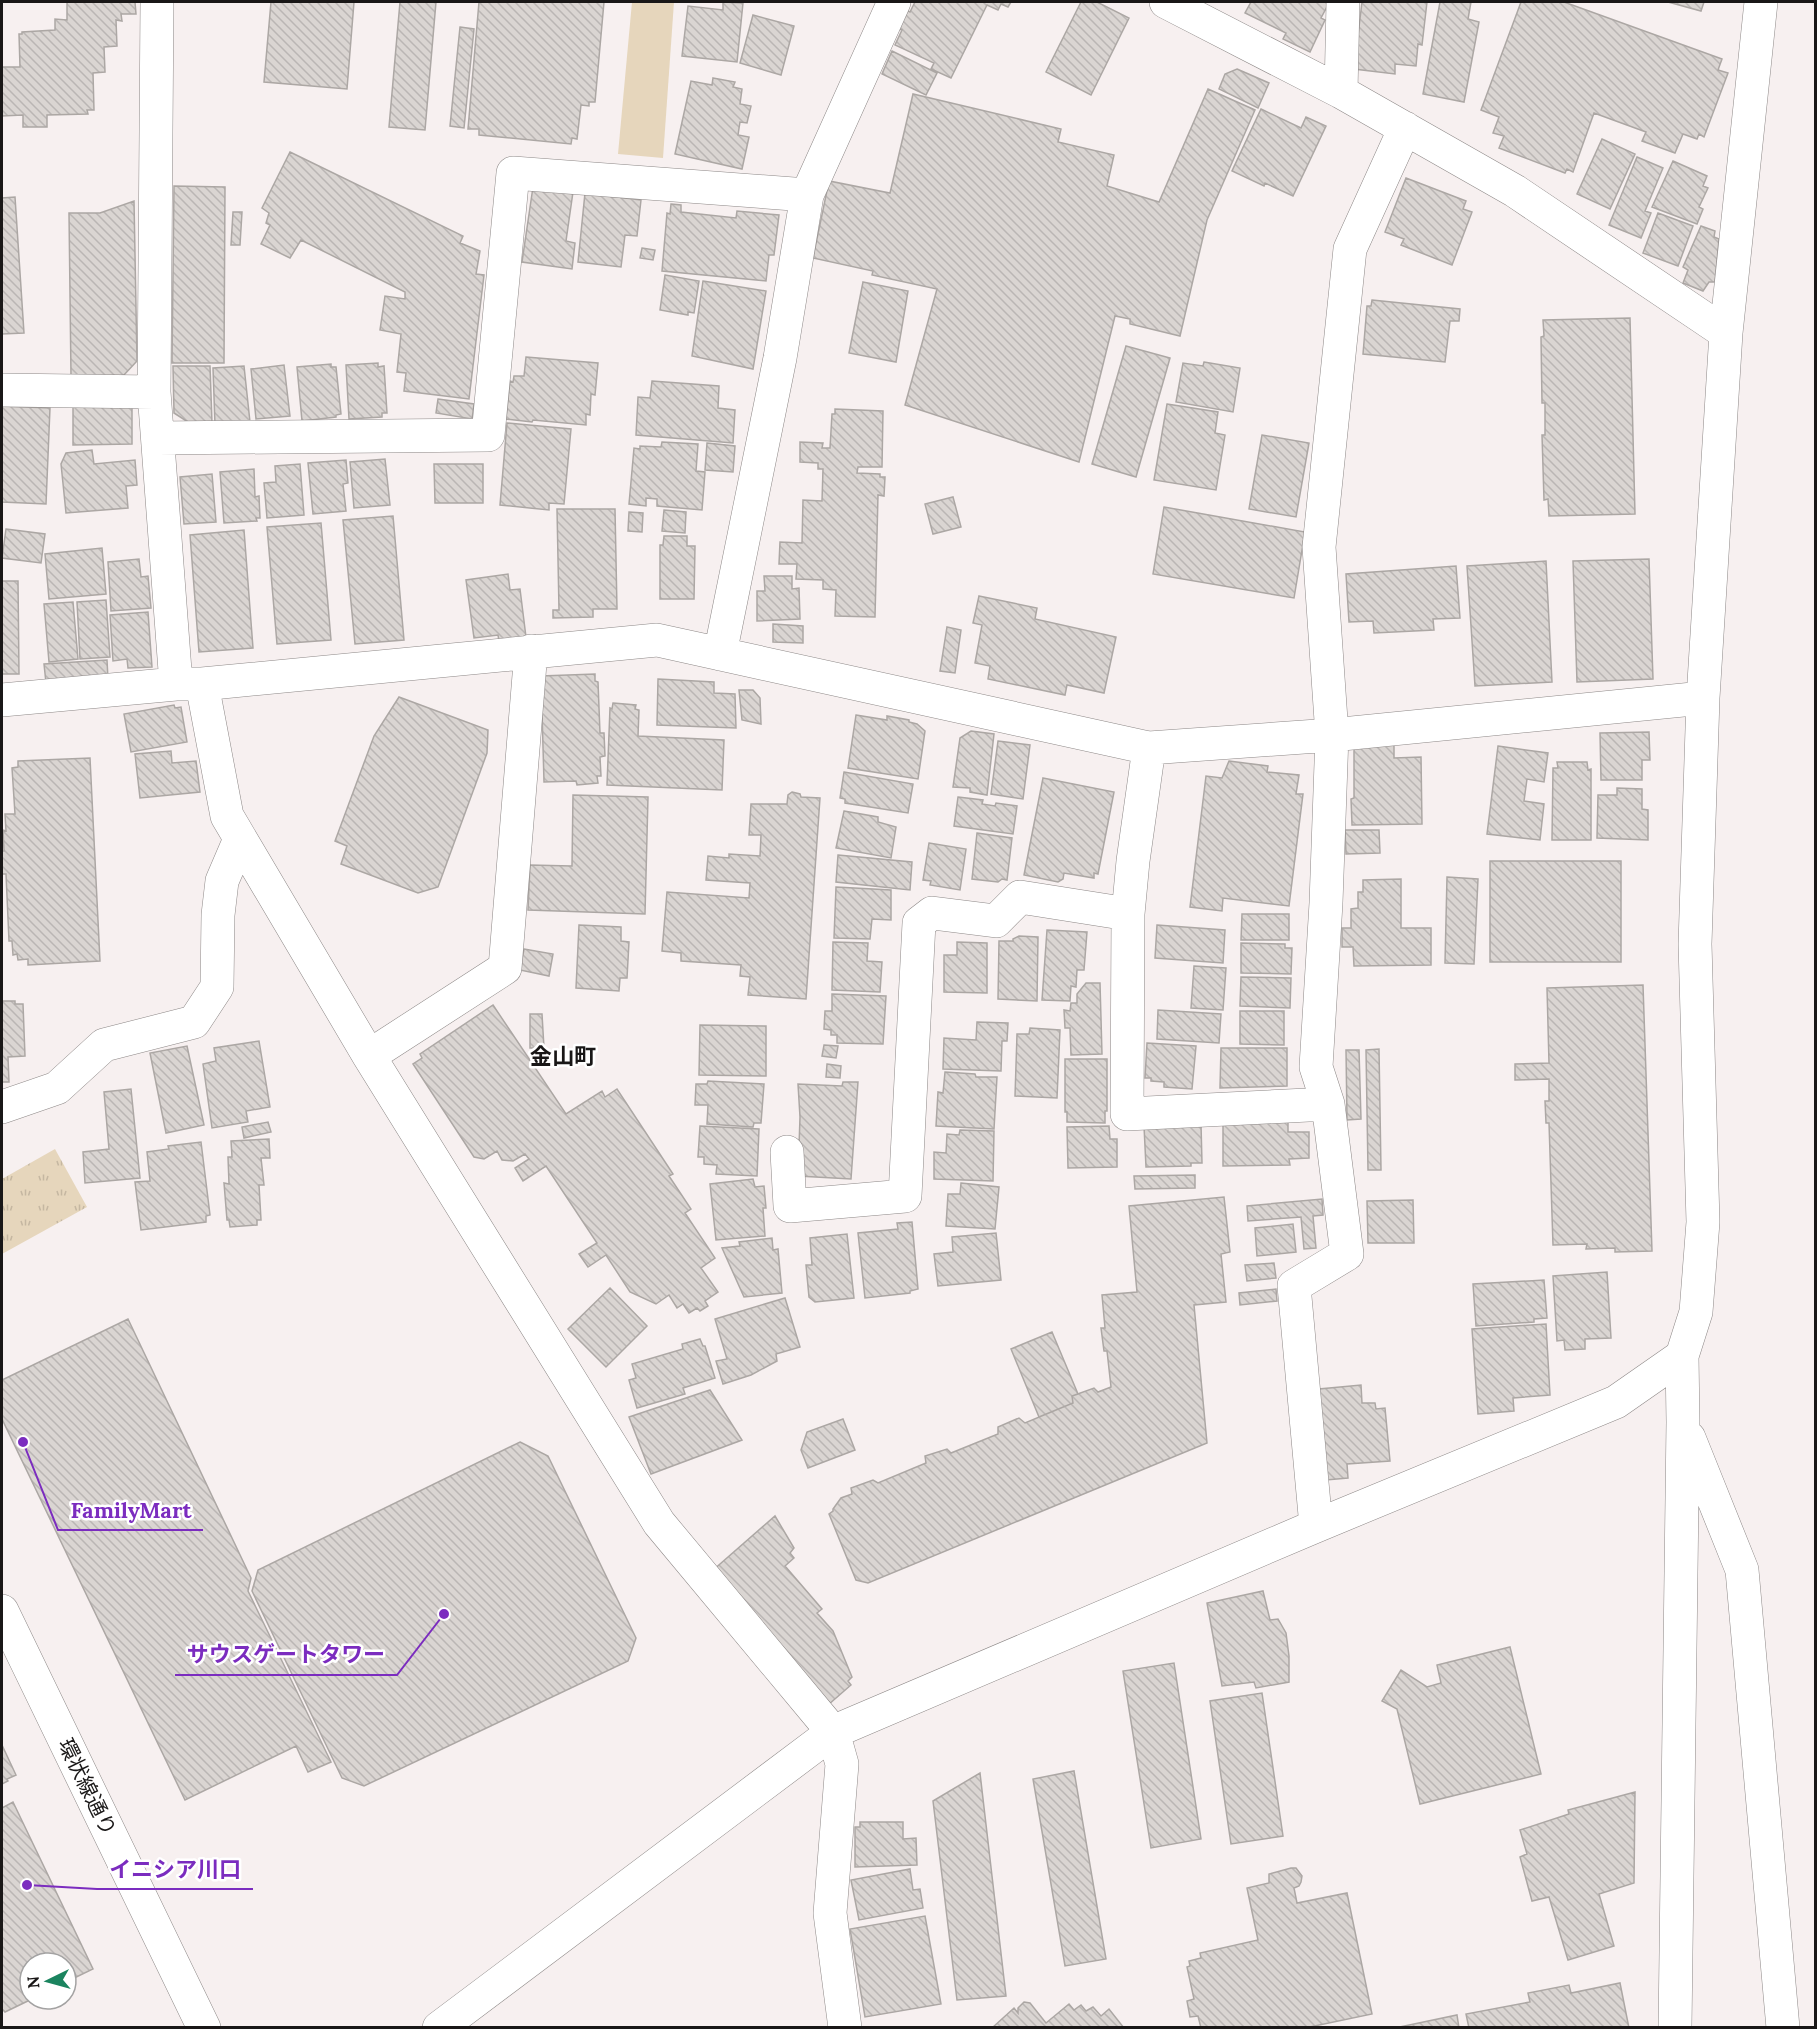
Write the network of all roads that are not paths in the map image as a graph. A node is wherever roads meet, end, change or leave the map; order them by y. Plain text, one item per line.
1 (157, 2) edge
2 (894, 2) edge
3 (1166, 2) edge
4 (1343, 2) edge
5 (1761, 2) edge
6 (1341, 92) junction
7 (1405, 128) junction
8 (807, 195) junction
9 (1726, 333) junction
10 (2, 390) edge
11 (154, 392) junction
12 (158, 438) junction
13 (531, 651) junction
14 (720, 654) junction
15 (189, 684) junction
16 (1703, 698) junction
17 (2, 700) edge
18 (1332, 735) junction
19 (1149, 748) junction
20 (240, 839) junction
21 (1128, 914) junction
22 (369, 1056) junction
23 (1328, 1104) junction
24 (2, 1107) edge
25 (787, 1152) dead end
26 (1682, 1356) junction
27 (1683, 1422) junction
28 (1316, 1526) junction
29 (2, 1611) edge
30 (833, 1732) junction
31 (204, 2028) edge
32 (439, 2028) edge
33 (845, 2028) edge
34 (1675, 2028) edge
35 (1783, 2028) edge

1 - 11 street
2 - 8 street
3 - 6 street
4 - 6 street
5 - 9 street
6 - 7 street
7 - 9 street
7 - 18 street
8 - 12 street
8 - 14 street
9 - 16 street
10 - 11 street
11 - 12 street
12 - 15 street
13 - 14 street
13 - 15 street
13 - 22 street
14 - 19 street
15 - 17 street
15 - 20 street
16 - 18 street
16 - 26 street
18 - 19 street
18 - 23 street
19 - 21 street
20 - 22 street
20 - 24 street
21 - 23 street
21 - 25 street
22 - 30 street
23 - 28 street
26 - 27 street
26 - 28 street
27 - 34 street
27 - 35 street
28 - 30 street
29 - 31 street, 環状線通り
30 - 32 street
30 - 33 street

